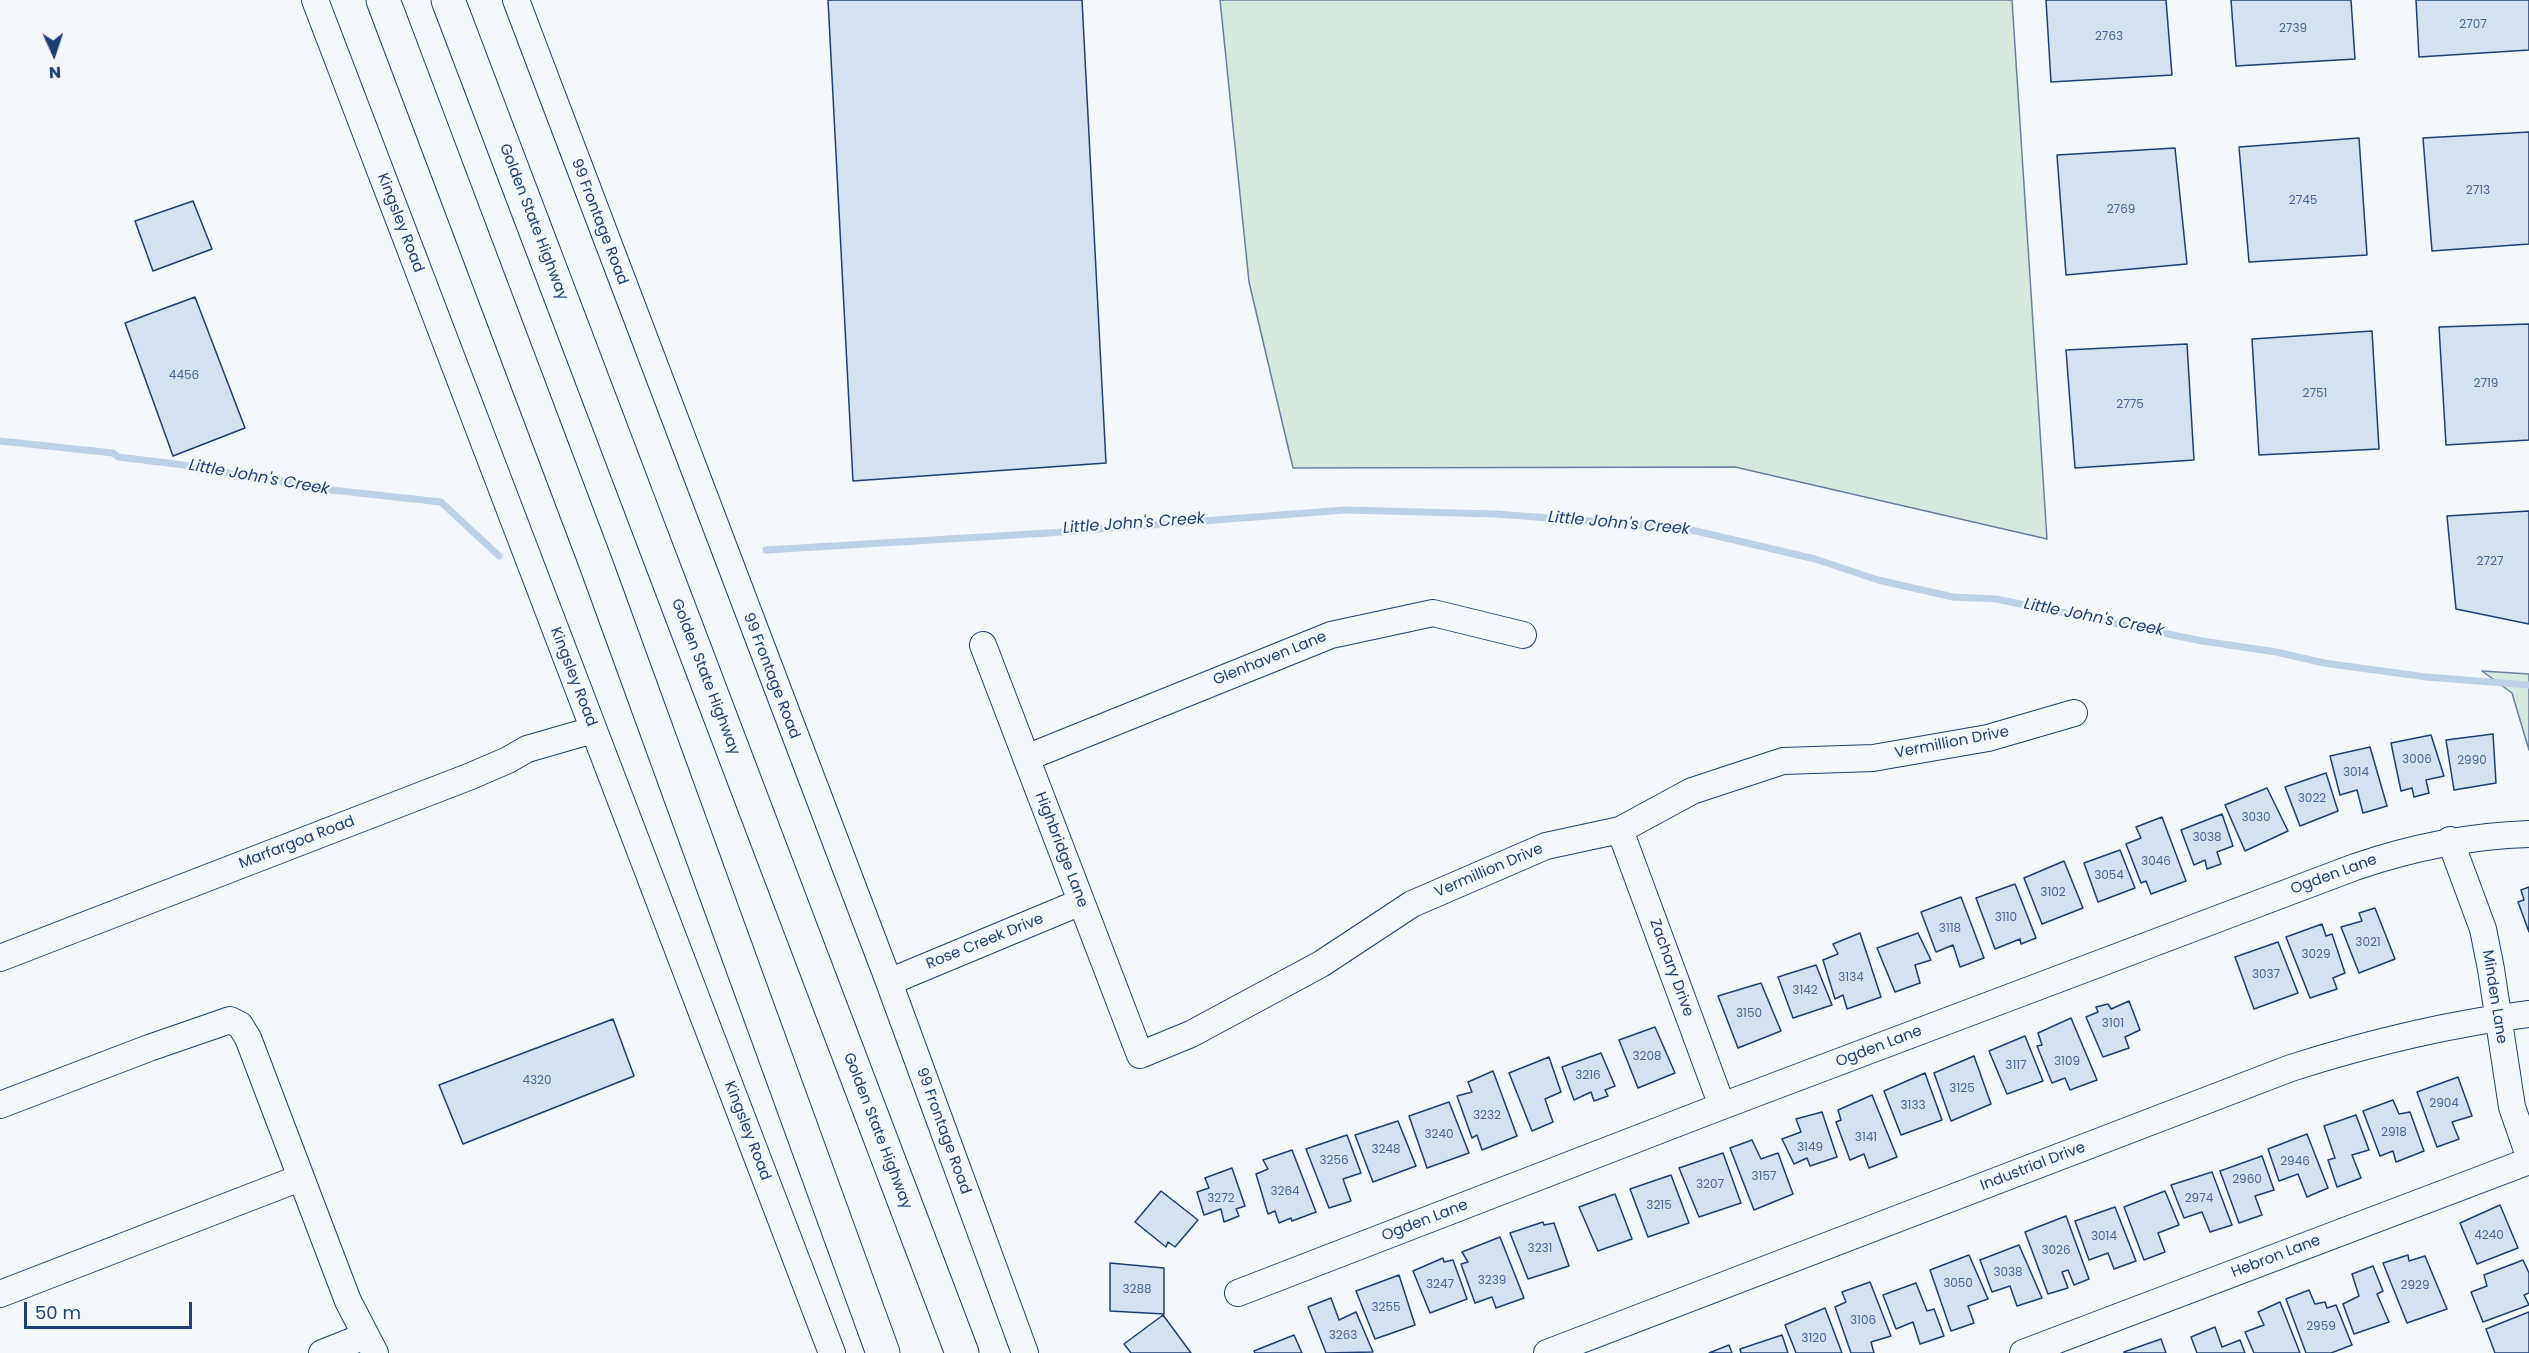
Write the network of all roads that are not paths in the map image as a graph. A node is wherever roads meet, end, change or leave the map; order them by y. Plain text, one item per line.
1 (315, 0) edge
2 (384, 0) edge
3 (448, 0) edge
4 (516, 0) edge
5 (1523, 635) dead end
6 (983, 645) dead end
7 (2074, 713) dead end
8 (593, 730) junction
9 (1026, 758) junction
10 (1620, 830) junction
11 (2529, 834) edge
12 (2450, 840) junction
13 (1081, 902) junction
14 (0, 958) edge
15 (889, 982) junction
16 (2529, 1014) edge
17 (2497, 1018) junction
18 (1140, 1055) joint
19 (0, 1105) edge
20 (1722, 1106) junction
21 (2529, 1156) edge
22 (2529, 1161) edge
23 (300, 1178) junction
24 (1238, 1293) dead end
25 (0, 1294) edge
26 (370, 1345) edge
27 (2053, 1348) edge
28 (322, 1353) edge
29 (832, 1353) edge
30 (883, 1353) edge
31 (962, 1353) edge
32 (1025, 1353) edge
33 (1547, 1353) edge
34 (2023, 1353) edge

1 - 8 street, Kingsley Road
2 - 30 highway
3 - 31 highway, Golden State Highway
4 - 15 street, 99 Frontage Road
5 - 9 street, Glenhaven Lane
6 - 9 street, Highbridge Lane
7 - 10 street, Vermillion Drive
8 - 14 street, Marfargoa Road
8 - 29 street, Kingsley Road
9 - 13 street, Highbridge Lane
10 - 18 street, Vermillion Drive
10 - 20 street, Zachary Drive
11 - 12 street, Ogden Lane
12 - 17 street, Minden Lane
12 - 20 street, Ogden Lane
13 - 15 street, Rose Creek Drive
13 - 18 street, Highbridge Lane
15 - 32 street, 99 Frontage Road
16 - 17 street, Industrial Drive
17 - 21 street, Minden Lane
17 - 33 street, Industrial Drive
19 - 23 street
20 - 24 street, Ogden Lane
22 - 27 street, Hebron Lane
23 - 25 street
23 - 26 street
26 - 28 street
27 - 34 street, Hebron Lane

